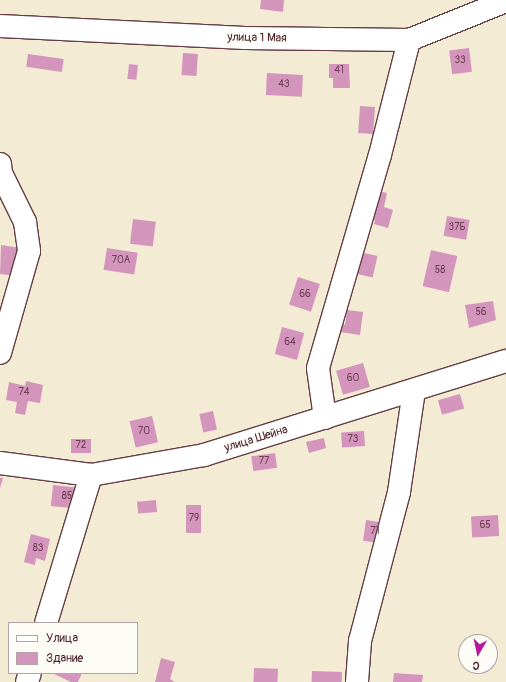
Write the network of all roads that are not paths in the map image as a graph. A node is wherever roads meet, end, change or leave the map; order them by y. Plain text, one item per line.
1 (506, 1) edge
2 (0, 26) edge
3 (409, 40) junction
4 (0, 164) edge
5 (0, 353) edge
6 (506, 361) edge
7 (414, 390) junction
8 (325, 418) junction
9 (0, 463) edge
10 (91, 475) junction
11 (46, 622) edge
12 (357, 682) edge

1 - 3 street, улица 1 Мая
2 - 3 street, улица 1 Мая
3 - 8 street
4 - 5 street
6 - 7 street, улица Шейна
7 - 8 street, улица Шейна
7 - 12 street
8 - 10 street, улица Шейна
9 - 10 street, улица Шейна
10 - 11 street

